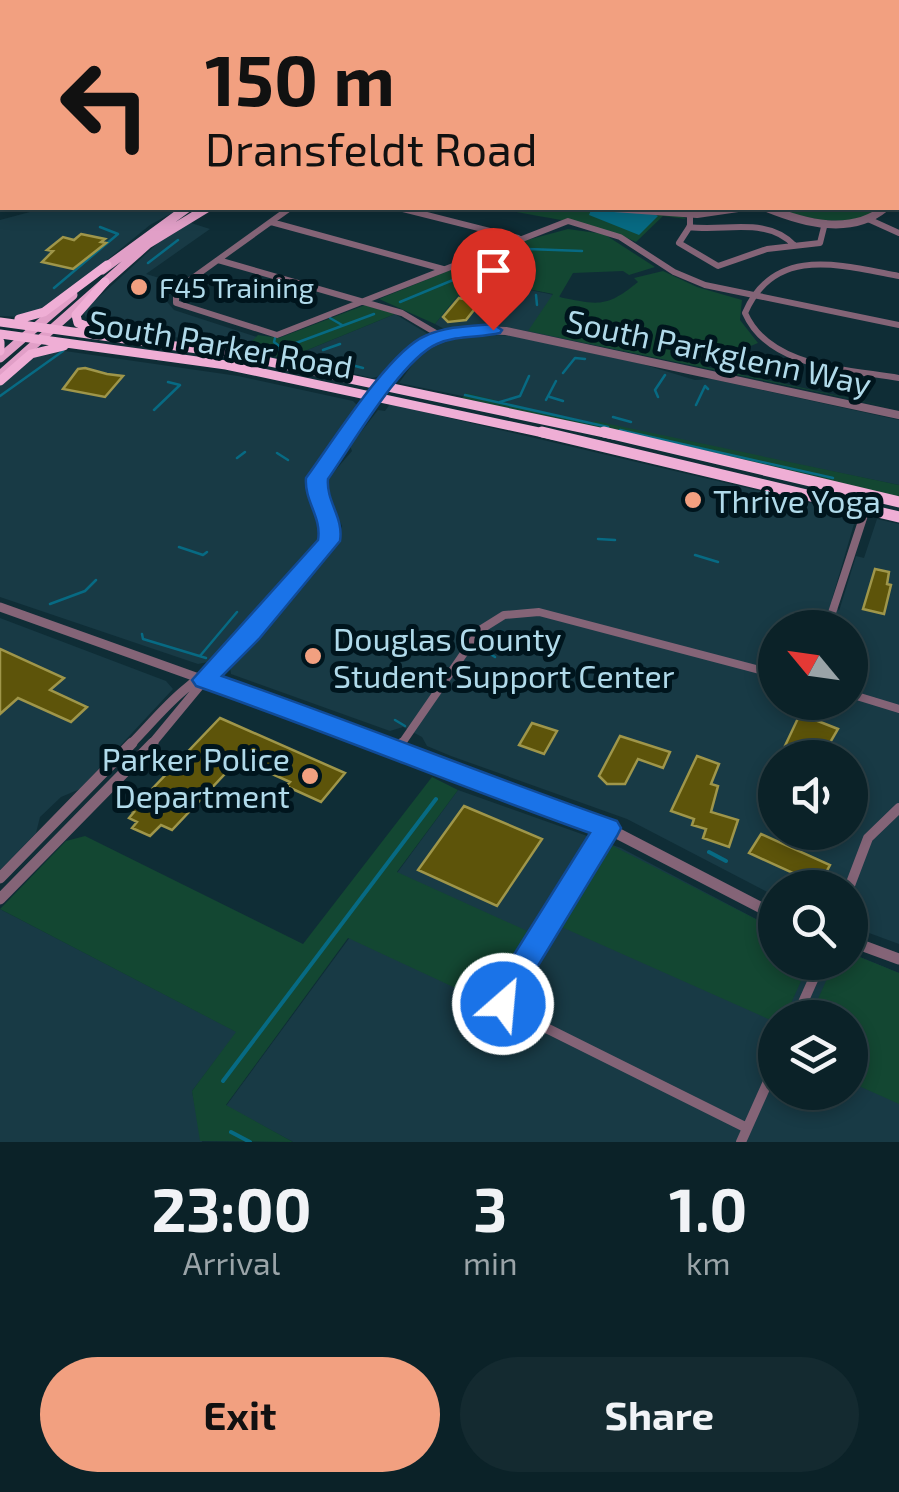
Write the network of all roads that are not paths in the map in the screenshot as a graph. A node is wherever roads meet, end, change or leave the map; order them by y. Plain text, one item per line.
1 (184, 210) edge
2 (204, 210) edge
3 (287, 210) edge
4 (407, 210) edge
5 (690, 210) edge
6 (775, 210) edge
7 (882, 210) edge
8 (868, 220) junction
9 (270, 222) junction
10 (825, 223) junction
11 (689, 228) junction
12 (899, 233) edge
13 (518, 238) junction
14 (794, 245) junction
15 (218, 260) junction
16 (108, 264) junction
17 (443, 269) junction
18 (899, 276) edge
19 (105, 282) junction
20 (752, 296) junction
21 (362, 300) junction
22 (0, 320) edge
23 (899, 324) edge
24 (37, 326) junction
25 (53, 328) junction
26 (0, 334) edge
27 (25, 336) junction
28 (441, 336) junction
29 (42, 338) junction
30 (0, 342) edge
31 (90, 344) junction
32 (188, 346) junction
33 (0, 354) edge
34 (0, 378) edge
35 (899, 378) edge
36 (385, 386) junction
37 (377, 397) junction
38 (899, 415) edge
39 (899, 502) edge
40 (866, 509) junction
41 (899, 517) edge
42 (0, 607) edge
43 (832, 610) edge
44 (758, 669) edge
45 (204, 680) junction
46 (868, 700) edge
47 (899, 709) edge
48 (398, 749) junction
49 (899, 808) edge
50 (608, 828) junction
51 (856, 870) edge
52 (0, 878) edge
53 (0, 898) edge
54 (758, 906) edge
55 (868, 948) edge
56 (899, 959) edge
57 (758, 1104) edge
58 (747, 1128) junction
59 (741, 1142) edge

1 - 16 main road
2 - 19 main road
3 - 9 street
4 - 13 street
5 - 11 street
6 - 10 street
7 - 8 street
8 - 10 street
8 - 12 street
9 - 15 street
9 - 17 street
10 - 14 street
11 - 14 street
11 - 14 street
13 - 17 street
13 - 20 street
15 - 21 street
15 - 21 street
16 - 22 highway
16 - 24 main road
17 - 21 street
18 - 20 street
19 - 25 main road
19 - 32 highway
20 - 23 street
20 - 35 street
21 - 28 street
22 - 24 highway, South Parker Road
24 - 25 highway, South Parker Road
24 - 27 main road
25 - 29 main road
25 - 32 highway, South Parker Road
26 - 27 highway, South Parker Road
27 - 29 highway, South Parker Road
27 - 33 main road
28 - 36 street
28 - 38 street, South Parkglenn Way
29 - 31 highway, South Parker Road
29 - 34 main road
30 - 33 highway
31 - 34 highway
31 - 37 highway, South Parker Road
32 - 36 highway, South Parker Road
36 - 37 street
36 - 39 highway, South Parker Road
37 - 40 highway, South Parker Road
37 - 45 street
40 - 41 highway, South Parker Road
40 - 43 street
42 - 45 street
44 - 48 street
45 - 48 street
45 - 52 street
45 - 53 street
46 - 47 street
48 - 50 street
49 - 51 street
50 - 54 street
50 - 58 street
55 - 56 street
57 - 58 street
58 - 59 street

